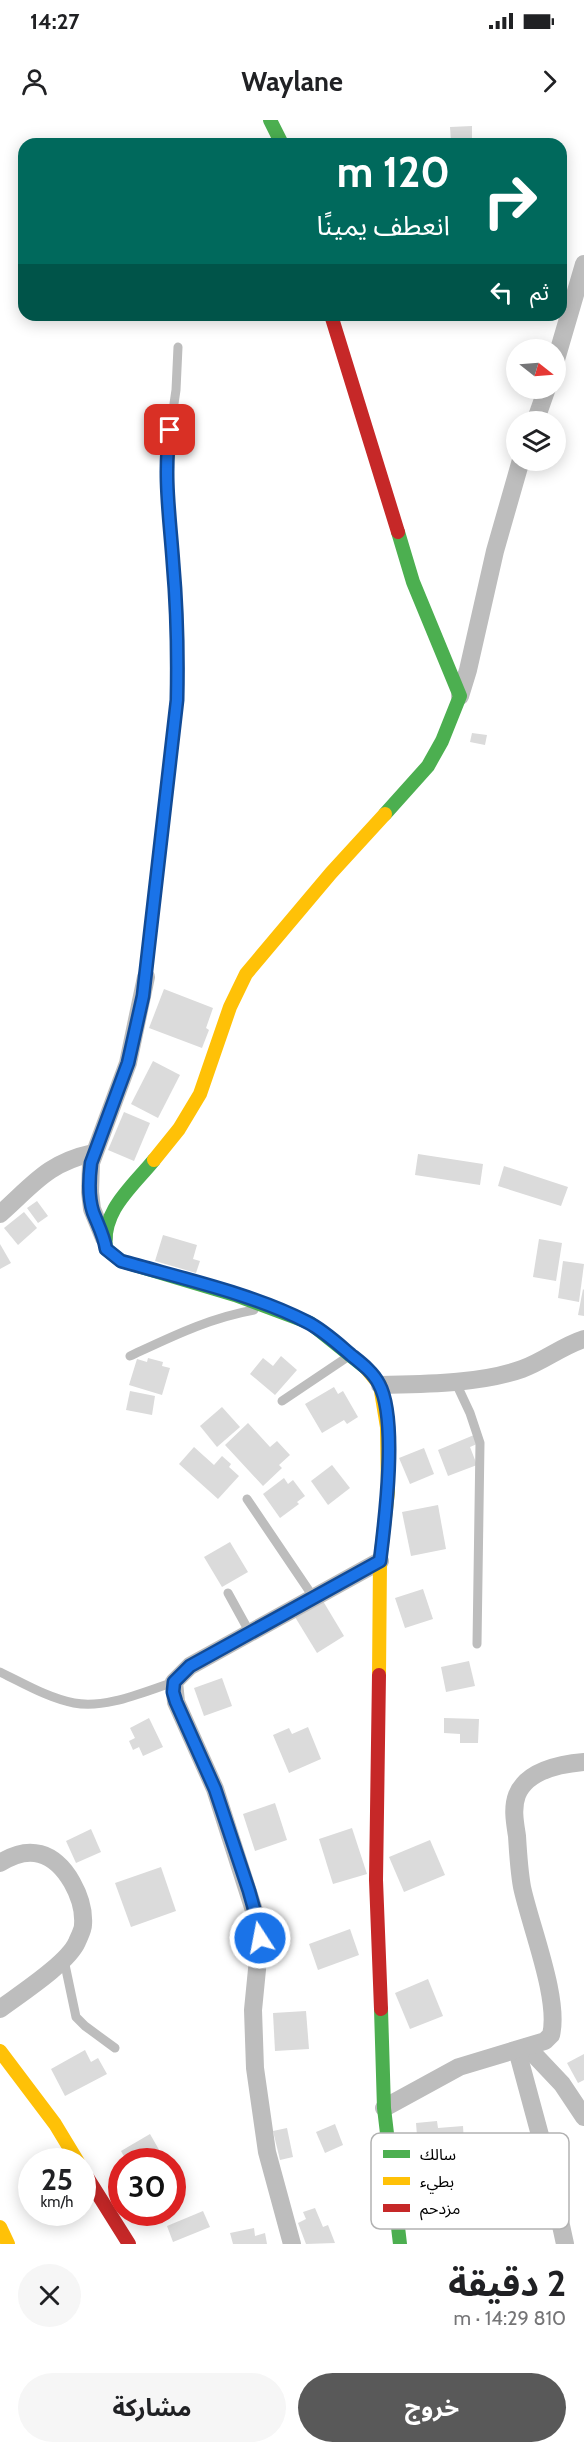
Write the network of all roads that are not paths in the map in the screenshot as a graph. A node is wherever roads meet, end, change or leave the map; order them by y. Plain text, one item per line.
1 (270, 120) edge
2 (279, 138) edge
3 (584, 264) edge
4 (333, 321) edge
5 (562, 339) edge
6 (178, 347) dead end
7 (518, 471) edge
8 (460, 696) junction
9 (146, 976) joint
10 (93, 1153) junction
11 (0, 1214) edge
12 (104, 1238) junction
13 (272, 1307) junction
14 (584, 1338) edge
15 (351, 1355) junction
16 (130, 1356) dead end
17 (455, 1380) junction
18 (380, 1385) junction
19 (282, 1401) dead end
20 (247, 1499) dead end
21 (380, 1561) junction
22 (228, 1593) dead end
23 (314, 1598) junction
24 (250, 1633) junction
25 (477, 1644) dead end
26 (0, 1672) edge
27 (174, 1682) junction
28 (584, 1762) edge
29 (0, 1863) edge
30 (64, 1960) junction
31 (0, 2009) edge
32 (115, 2048) dead end
33 (522, 2049) junction
34 (0, 2051) edge
35 (384, 2108) junction
36 (584, 2117) edge
37 (387, 2133) edge
38 (541, 2133) edge
39 (70, 2148) edge
40 (96, 2191) edge
41 (0, 2227) edge
42 (398, 2229) edge
43 (562, 2229) edge
44 (8, 2244) edge
45 (129, 2244) edge
46 (292, 2244) edge
47 (400, 2244) edge
48 (565, 2244) edge

1 - 2 street
3 - 5 street
4 - 8 street
6 - 9 lane
7 - 8 street
8 - 12 street
9 - 10 street
10 - 11 street
10 - 12 street
12 - 13 street
13 - 15 street
13 - 16 lane
14 - 17 street
15 - 18 street
15 - 19 lane
17 - 18 street
17 - 25 lane
18 - 21 street
20 - 23 lane
21 - 23 street
21 - 35 street
22 - 24 lane
23 - 24 street
24 - 27 street
26 - 27 lane
27 - 46 street
28 - 33 street
29 - 30 street
30 - 31 street
30 - 32 lane
33 - 35 street
33 - 36 street
33 - 38 street
34 - 39 street
35 - 37 street
40 - 45 street
41 - 44 street
42 - 47 street
43 - 48 street

